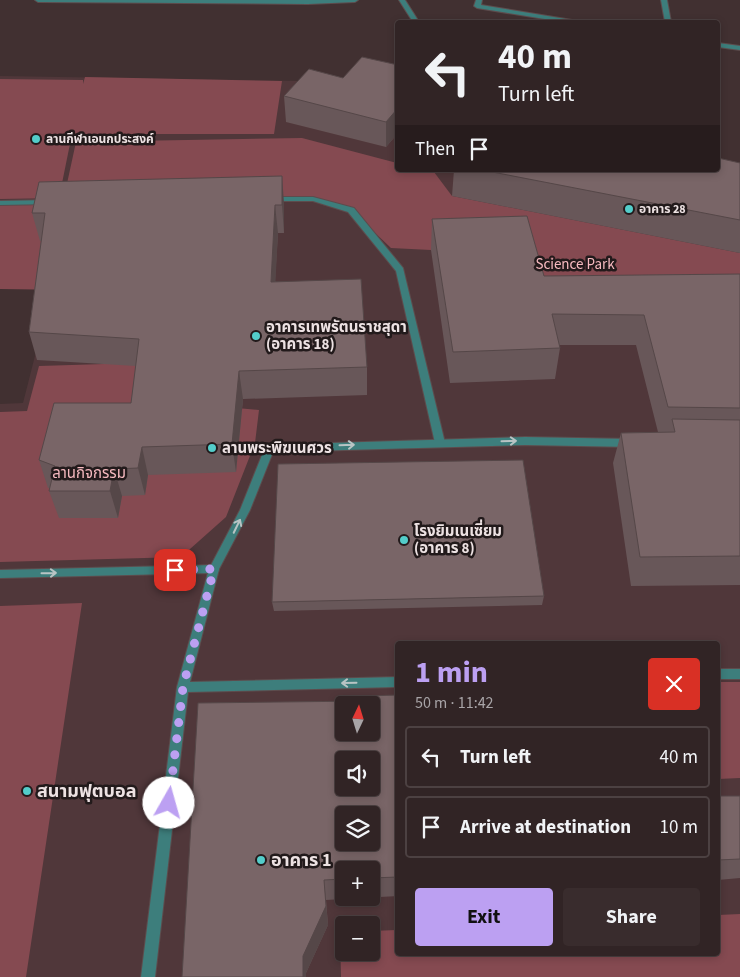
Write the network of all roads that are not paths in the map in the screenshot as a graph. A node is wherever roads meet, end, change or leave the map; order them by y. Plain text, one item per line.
1 (38, 0) edge
2 (355, 0) edge
3 (402, 0) edge
4 (479, 0) edge
5 (664, 0) edge
6 (415, 20) edge
7 (560, 20) edge
8 (668, 20) edge
9 (720, 46) edge
10 (740, 48) edge
11 (265, 199) edge
12 (55, 202) edge
13 (0, 203) edge
14 (440, 442) junction
15 (642, 444) edge
16 (214, 569) junction
17 (0, 574) edge
18 (720, 674) edge
19 (740, 674) edge
20 (395, 682) edge
21 (183, 687) junction
22 (148, 977) edge

1 - 2 street
3 - 6 street
4 - 7 street
5 - 8 street
9 - 10 street
11 - 14 street
12 - 13 street
14 -> 15 street
16 -> 14 street
17 -> 16 street
16 - 21 street
18 - 19 street
20 -> 21 street
21 - 22 street

